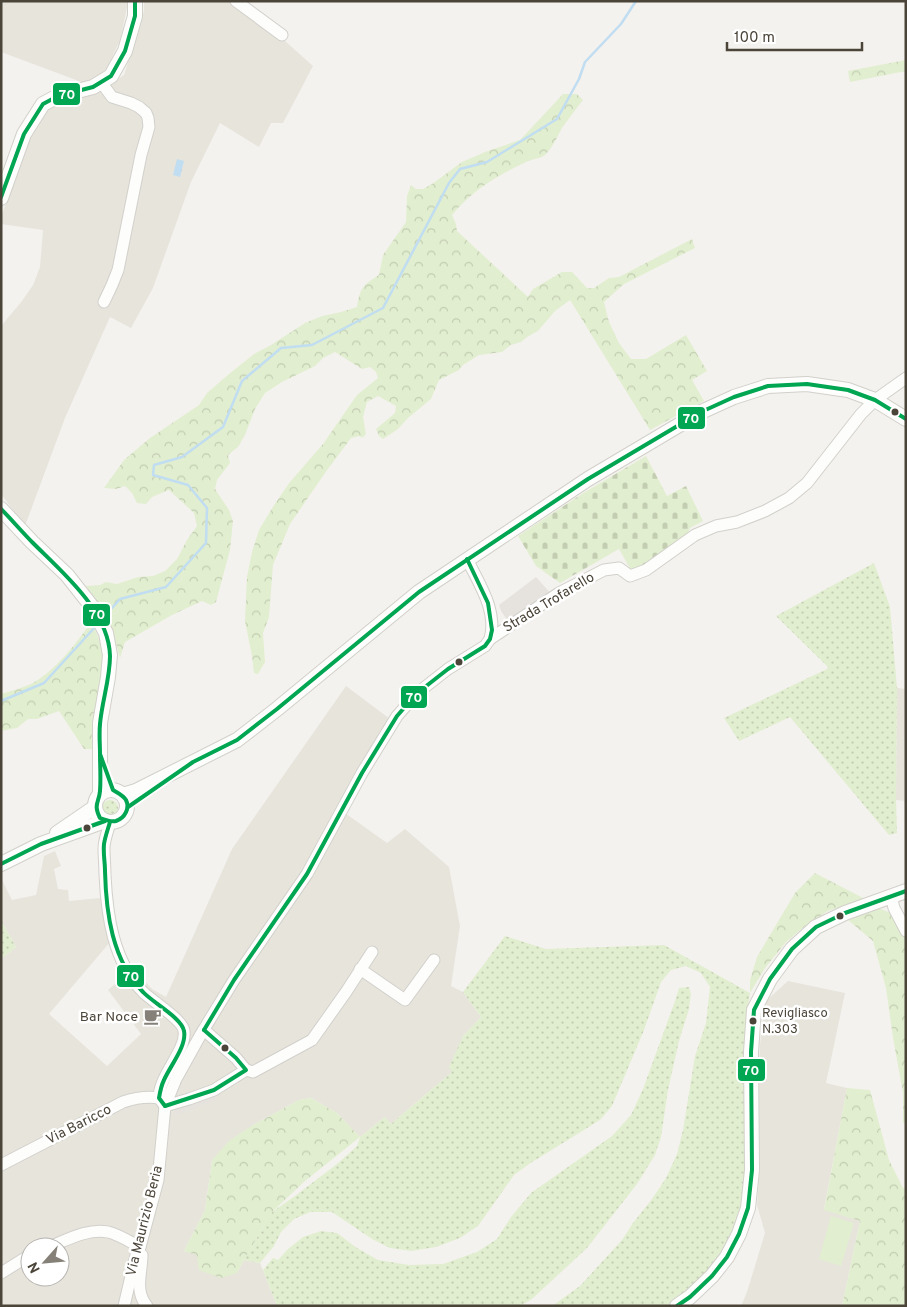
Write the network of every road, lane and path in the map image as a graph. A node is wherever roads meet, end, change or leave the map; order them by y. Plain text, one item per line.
1 (135, 1) edge
2 (236, 1) edge
3 (282, 35) dead end
4 (102, 82) junction
5 (1, 198) edge
6 (104, 302) dead end
7 (906, 378) edge
8 (875, 400) junction
9 (906, 419) edge
10 (1, 509) edge
11 (467, 559) junction
12 (490, 639) junction
13 (112, 799) junction
14 (107, 822) junction
15 (41, 844) junction
16 (1, 864) edge
17 (906, 891) edge
18 (891, 896) junction
19 (906, 931) edge
20 (372, 952) dead end
21 (434, 960) dead end
22 (360, 969) junction
23 (204, 1030) junction
24 (246, 1070) junction
25 (162, 1102) junction
26 (1, 1165) edge
27 (70, 1239) edge
28 (140, 1247) junction
29 (20, 1262) edge
30 (1, 1274) edge
31 (124, 1306) edge
32 (147, 1306) edge
33 (677, 1306) edge

1 - 4 street
2 - 3 street
4 - 5 street
4 - 6 street
7 - 8 street, Strada Trofarello
8 - 9 street
8 - 11 street
8 - 12 street, Strada Trofarello
10 - 13 street
11 - 12 street
11 - 13 street
12 - 23 street, Strada Trofarello
13 - 14 street
13 - 14 street
13 - 15 street
14 - 15 street
14 - 25 street
15 - 16 street
17 - 18 street
18 - 19 street
18 - 33 street
20 - 22 street, Via Baricco
21 - 22 street
22 - 24 street, Via Baricco
23 - 24 street
23 - 25 street, Strada Trofarello
24 - 25 street, Via Baricco
25 - 26 street, Via Baricco
25 - 28 street, Via Maurizio Beria
27 - 28 street
28 - 31 street, Via Maurizio Beria
28 - 32 street
29 - 30 street

